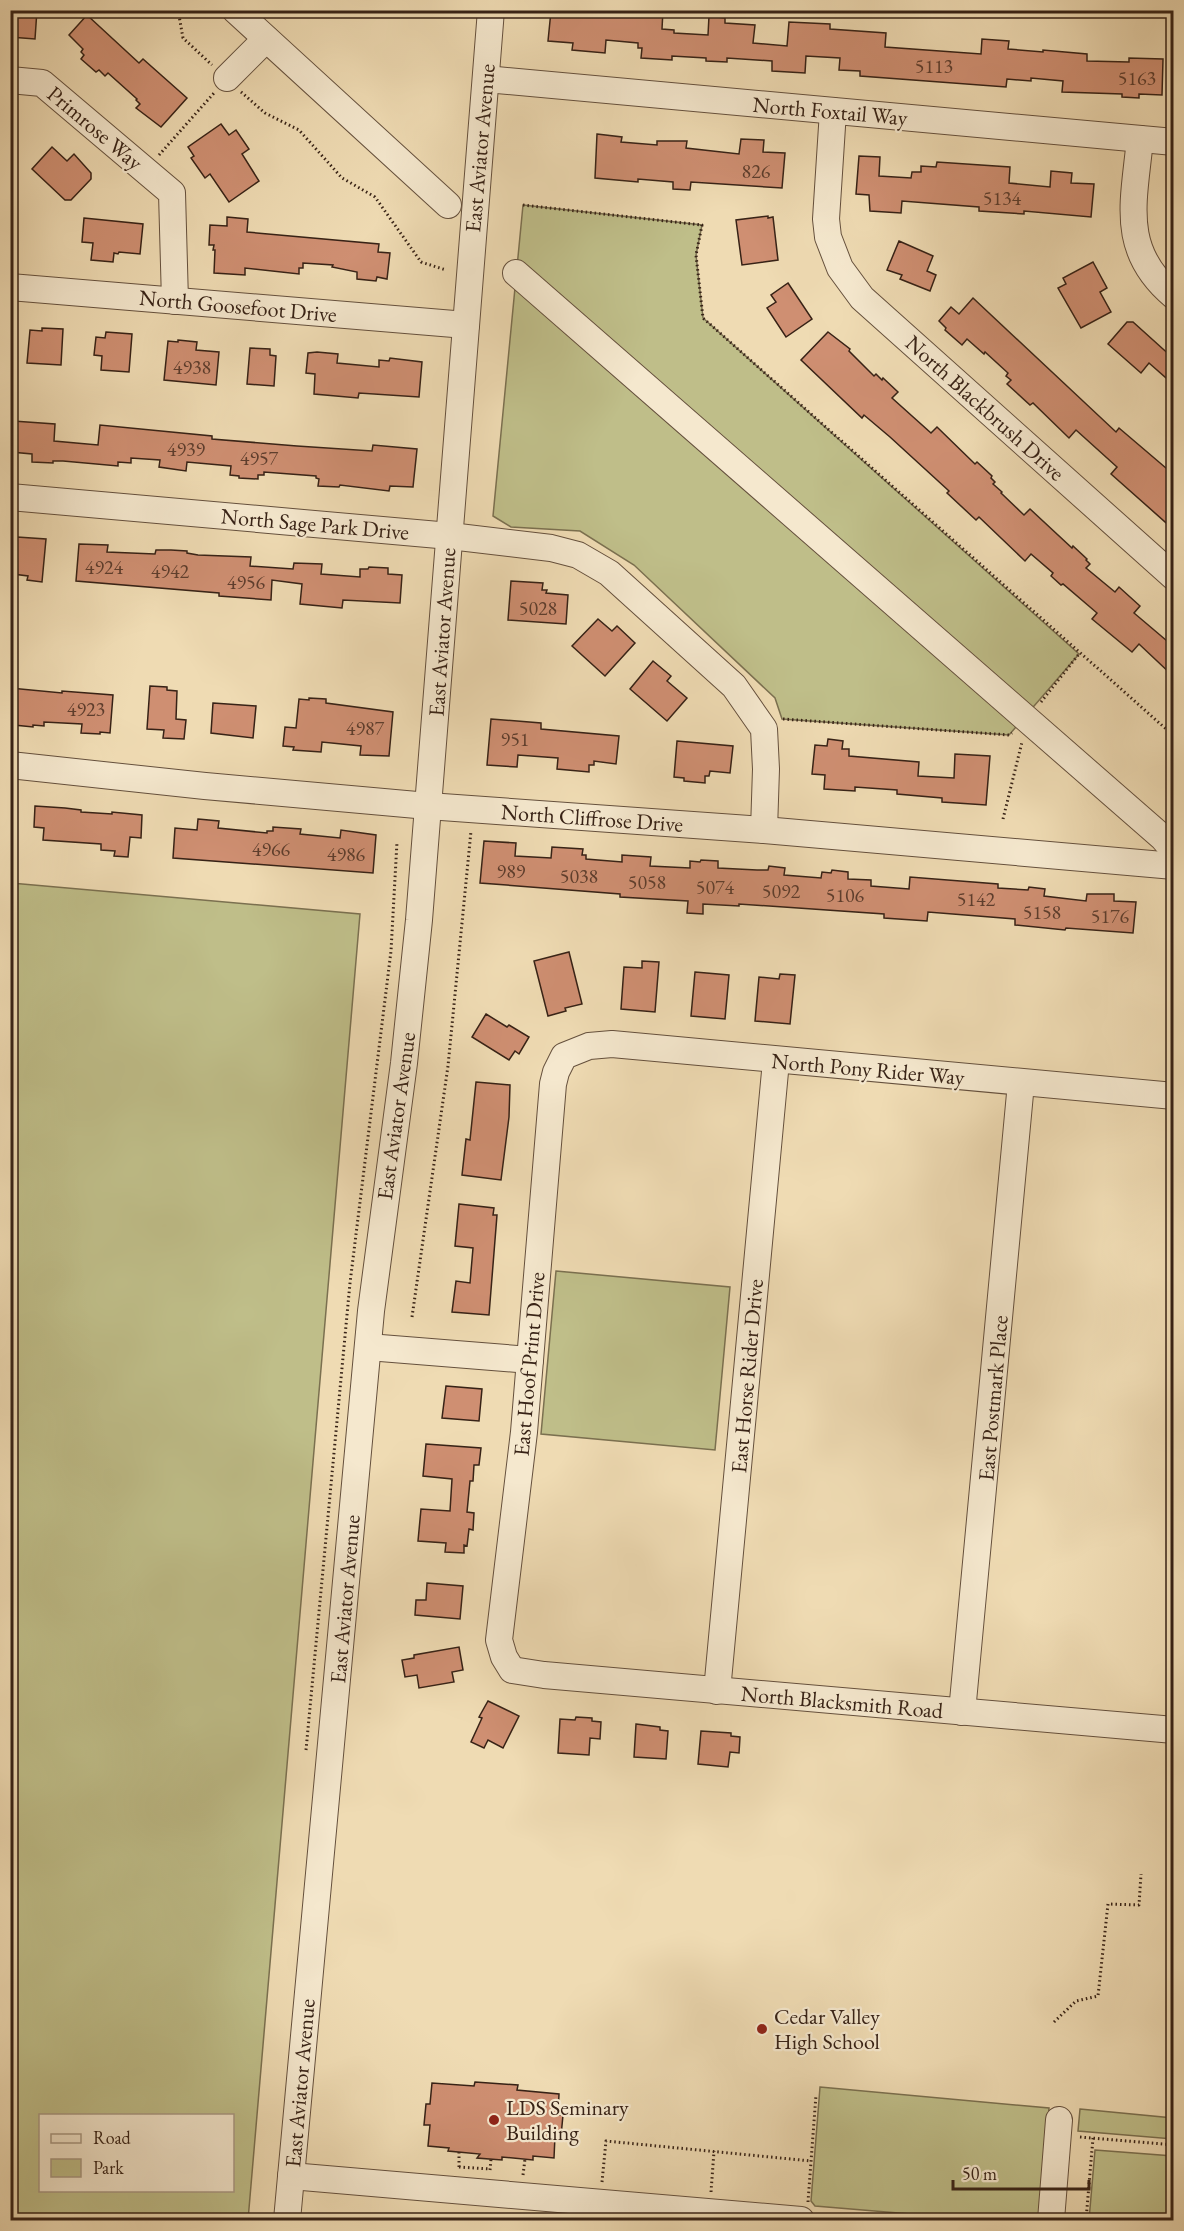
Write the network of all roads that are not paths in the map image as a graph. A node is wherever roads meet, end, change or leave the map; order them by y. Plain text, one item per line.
1 (235, 10) edge
2 (491, 10) edge
3 (266, 39) junction
4 (227, 78) road end
5 (486, 79) junction
6 (10, 80) edge
7 (833, 111) junction
8 (1140, 139) junction
9 (1173, 142) edge
10 (448, 205) dead end
11 (516, 273) dead end
12 (10, 287) edge
13 (1173, 296) edge
14 (175, 301) junction
15 (466, 325) junction
16 (10, 497) edge
17 (450, 536) junction
18 (1173, 577) edge
19 (10, 765) edge
20 (428, 806) junction
21 (764, 830) junction
22 (1173, 851) edge
23 (1173, 866) edge
24 (564, 1056) joint
25 (776, 1060) junction
26 (1021, 1083) junction
27 (1173, 1096) edge
28 (368, 1347) junction
29 (530, 1360) junction
30 (512, 1670) joint
31 (717, 1691) junction
32 (962, 1712) junction
33 (1173, 1730) edge
34 (1066, 2128) road end
35 (291, 2176) junction
36 (804, 2212) edge
37 (287, 2220) edge
38 (1051, 2220) edge

1 - 3 street
2 - 5 street, East Aviator Avenue
3 - 4 street
3 - 10 street
5 - 7 street, North Foxtail Way
5 - 15 street, East Aviator Avenue
6 - 14 street, Primrose Way
7 - 8 street, North Foxtail Way
7 - 18 street, North Blackbrush Drive
8 - 9 street, North Foxtail Way
8 - 13 street
11 - 22 street
12 - 14 street, North Goosefoot Drive
14 - 15 street, North Goosefoot Drive
15 - 17 street, East Aviator Avenue
16 - 17 street, North Sage Park Drive
17 - 20 street, East Aviator Avenue
17 - 21 street, North Sage Park Drive
19 - 20 street, North Cliffrose Drive
20 - 21 street, North Cliffrose Drive
20 - 28 street, East Aviator Avenue
21 - 23 street, North Cliffrose Drive
24 - 25 street, North Pony Rider Way
24 - 29 street, East Hoof Print Drive
25 - 26 street, North Pony Rider Way
25 - 31 street, East Horse Rider Drive
26 - 27 street, North Pony Rider Way
26 - 32 street, East Postmark Place
28 - 29 street
28 - 35 street, East Aviator Avenue
29 - 30 street, East Hoof Print Drive
30 - 31 street, North Blacksmith Road
31 - 32 street, North Blacksmith Road
32 - 33 street, North Blacksmith Road
34 - 38 street
35 - 36 street
35 - 37 street, East Aviator Avenue

